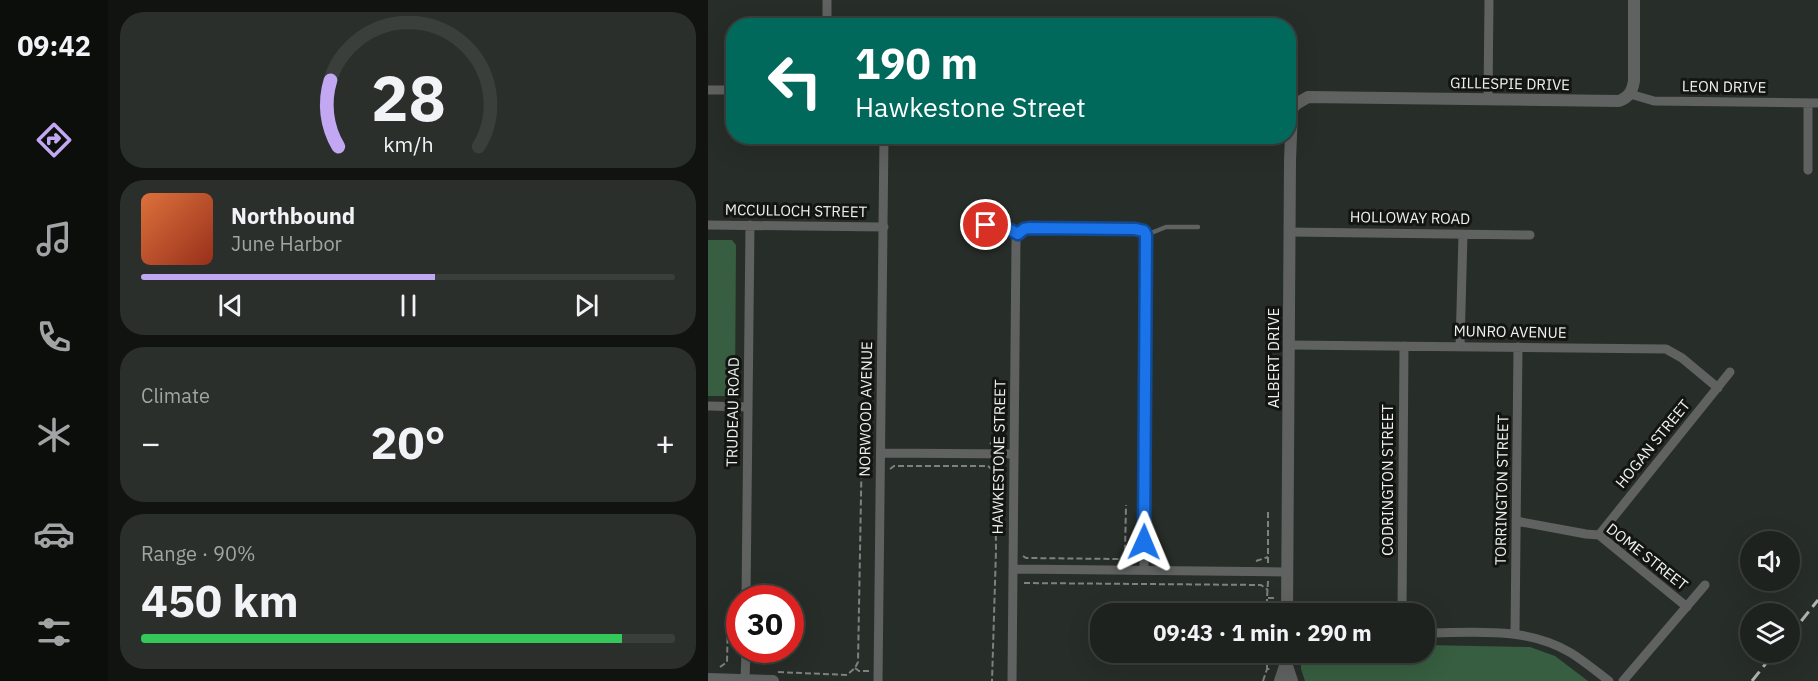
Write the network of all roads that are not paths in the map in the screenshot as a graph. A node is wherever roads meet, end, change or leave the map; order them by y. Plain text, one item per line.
1 (827, 0) edge
2 (1489, 0) edge
3 (1634, 0) edge
4 (827, 18) edge
5 (708, 90) edge
6 (726, 90) edge
7 (1630, 94) junction
8 (1488, 99) junction
9 (1296, 101) edge
10 (1813, 103) edge
11 (884, 144) edge
12 (1292, 144) edge
13 (1808, 170) dead end
14 (708, 225) edge
15 (750, 225) junction
16 (971, 225) dead end
17 (884, 227) junction
18 (1198, 227) dead end
19 (1290, 232) junction
20 (1018, 234) junction
21 (1463, 234) junction
22 (1146, 235) junction
23 (1530, 235) dead end
24 (1289, 345) junction
25 (1404, 346) junction
26 (1460, 347) junction
27 (1518, 347) junction
28 (1730, 372) dead end
29 (1718, 388) junction
30 (708, 406) edge
31 (748, 407) junction
32 (881, 453) junction
33 (1014, 454) junction
34 (1516, 521) junction
35 (1599, 535) junction
36 (1013, 569) junction
37 (1144, 570) junction
38 (1287, 572) junction
39 (746, 585) edge
40 (1705, 585) dead end
41 (1287, 603) edge
42 (1402, 603) edge
43 (1688, 608) junction
44 (1435, 633) edge
45 (1515, 633) junction
46 (1285, 663) edge
47 (1287, 663) edge
48 (771, 676) edge
49 (745, 677) edge
50 (708, 679) edge
51 (878, 681) edge
52 (1012, 681) edge
53 (1280, 681) edge
54 (1292, 681) edge
55 (1609, 681) edge
56 (1623, 681) edge

1 - 4 street
2 - 8 street
3 - 7 street
5 - 6 street
7 - 8 street, GILLESPIE DRIVE
7 - 10 street, LEON DRIVE
8 - 9 street, GILLESPIE DRIVE
10 - 13 street
11 - 17 street, NORWOOD AVENUE
12 - 19 street, ALBERT DRIVE
14 - 15 street, MCCULLOCH STREET
15 - 17 street, MCCULLOCH STREET
15 - 31 street, TRUDEAU ROAD
16 - 20 lane
17 - 32 street, NORWOOD AVENUE
18 - 22 lane
19 - 21 street, HOLLOWAY ROAD
19 - 24 street, ALBERT DRIVE
20 - 22 street
20 - 33 street, HAWKESTONE STREET
21 - 23 street, HOLLOWAY ROAD
21 - 26 street
22 - 37 street
24 - 25 street, MUNRO AVENUE
24 - 38 street, ALBERT DRIVE
25 - 26 street, MUNRO AVENUE
25 - 42 street, CODRINGTON STREET
26 - 27 street, MUNRO AVENUE
27 - 29 street, MUNRO AVENUE
27 - 34 street, TORRINGTON STREET
28 - 29 street, HOGAN STREET
29 - 35 street, HOGAN STREET
30 - 31 street
31 - 39 street, TRUDEAU ROAD
32 - 33 street
32 - 51 street, NORWOOD AVENUE
33 - 36 street, HAWKESTONE STREET
34 - 35 street, DOME STREET
34 - 45 street, TORRINGTON STREET
35 - 43 street, DOME STREET
36 - 37 street
36 - 52 street, HAWKESTONE STREET
37 - 38 street
38 - 41 street, ALBERT DRIVE
40 - 43 street
43 - 56 street
44 - 45 street
45 - 55 street
46 - 53 street
47 - 54 street
48 - 49 street
49 - 50 street

